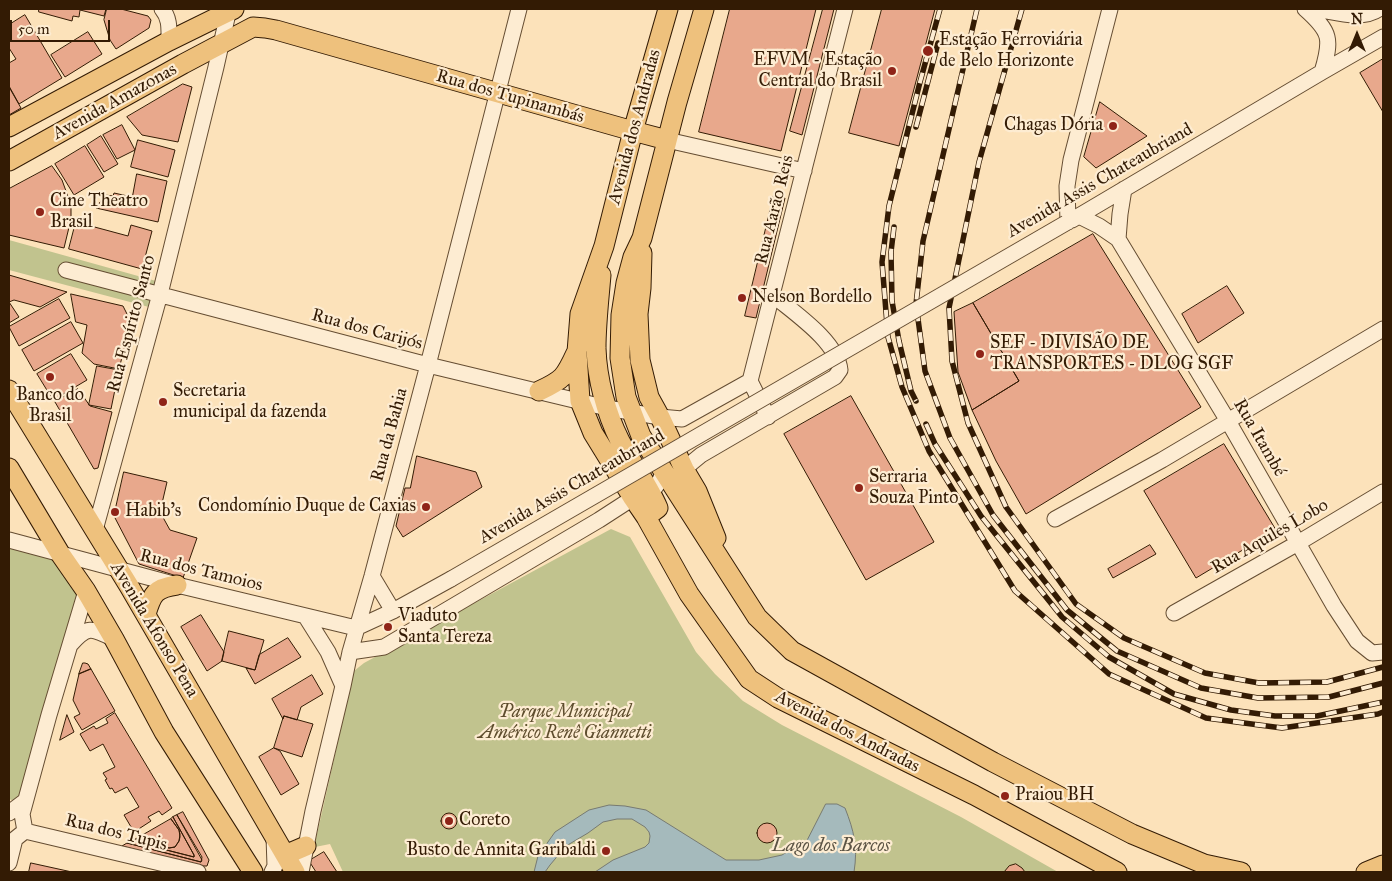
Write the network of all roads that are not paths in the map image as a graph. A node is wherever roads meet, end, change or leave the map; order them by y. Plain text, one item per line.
1 (162, 9) edge
2 (519, 9) edge
3 (668, 9) edge
4 (704, 9) edge
5 (845, 9) edge
6 (1110, 9) edge
7 (1304, 9) edge
8 (1316, 9) edge
9 (1379, 9) edge
10 (230, 10) edge
11 (1383, 37) edge
12 (169, 41) junction
13 (221, 45) junction
14 (1322, 72) junction
15 (498, 93) junction
16 (9, 127) edge
17 (633, 131) junction
18 (667, 140) junction
19 (9, 161) edge
20 (804, 171) junction
21 (1124, 189) junction
22 (1071, 220) junction
23 (642, 238) junction
24 (1118, 239) junction
25 (604, 246) junction
26 (66, 270) dead end
27 (160, 294) junction
28 (773, 295) junction
29 (1383, 329) edge
30 (577, 352) junction
31 (428, 365) junction
32 (750, 381) junction
33 (9, 390) edge
34 (539, 391) junction
35 (580, 401) junction
36 (607, 408) junction
37 (633, 412) junction
38 (660, 417) junction
39 (768, 417) junction
40 (1228, 421) junction
41 (9, 468) edge
42 (684, 468) junction
43 (668, 479) junction
44 (1383, 492) edge
45 (633, 498) junction
46 (652, 505) junction
47 (1055, 519) dead end
48 (95, 530) junction
49 (9, 540) edge
50 (1298, 544) junction
51 (61, 555) junction
52 (118, 570) junction
53 (372, 576) junction
54 (734, 581) junction
55 (177, 585) junction
56 (86, 591) junction
57 (393, 611) junction
58 (1174, 613) dead end
59 (146, 614) junction
60 (306, 617) junction
61 (356, 628) junction
62 (114, 639) junction
63 (71, 644) junction
64 (384, 646) junction
65 (350, 652) junction
66 (1378, 652) edge
67 (343, 686) junction
68 (25, 801) junction
69 (9, 812) edge
70 (274, 834) junction
71 (16, 835) edge
72 (306, 846) junction
73 (285, 855) junction
74 (9, 863) edge
75 (1383, 865) edge
76 (198, 872) edge
77 (253, 872) edge
78 (272, 872) edge
79 (295, 872) edge
80 (301, 872) edge
81 (1117, 872) edge
82 (1241, 872) edge
83 (1366, 872) edge
84 (1383, 872) edge

1 - 12 street
2 - 15 street, Rua da Bahia
3 - 17 main road, Avenida dos Andradas
4 - 18 main road, Avenida dos Andradas
5 - 20 street, Rua Aarão Reis
6 - 22 street
7 - 14 street
8 - 9 street
10 - 12 main road, Avenida Amazonas
10 - 13 street, Rua Espírito Santo
11 - 14 street, Avenida Assis Chateaubriand
12 - 16 main road, Avenida Amazonas
13 - 15 main road, Rua dos Tupinambás
13 - 19 main road, Avenida Amazonas
13 - 27 street, Rua Espírito Santo
14 - 21 street, Avenida Assis Chateaubriand
15 - 17 main road, Rua dos Tupinambás
15 - 31 street, Rua da Bahia
17 - 18 main road, Rua dos Tupinambás
17 - 25 main road, Avenida dos Andradas
18 - 20 street, Rua dos Tupinambás
18 - 23 main road, Avenida dos Andradas
20 - 28 street, Rua Aarão Reis
21 - 22 street, Avenida Assis Chateaubriand
21 - 24 street
22 - 24 street, Rua Itambé
22 - 57 street, Avenida Assis Chateaubriand, bridge
23 - 37 main road, Avenida dos Andradas
23 - 38 main road, Avenida dos Andradas
24 - 40 street, Rua Itambé
25 - 30 main road, Avenida dos Andradas
25 - 36 main road, Avenida dos Andradas
26 - 27 street, Rua dos Carijós
27 - 31 street, Rua dos Carijós
27 - 48 street, Rua Espírito Santo
28 - 32 street, Rua Aarão Reis
28 - 39 street
29 - 40 street
30 - 34 main road
30 - 35 main road, Avenida dos Andradas
31 - 34 street, Rua dos Carijós
31 - 53 street, Rua da Bahia
32 - 38 street, Avenida Assis Chateaubriand
32 - 39 street
33 - 48 main road, Avenida Afonso Pena
34 - 35 street, Rua dos Carijós
35 - 36 street, Rua dos Carijós
35 - 45 main road, Avenida dos Andradas
36 - 37 street, Rua dos Carijós
36 - 46 main road, Avenida dos Andradas
37 - 38 street, Rua dos Carijós
37 - 43 main road, Avenida dos Andradas
38 - 42 main road, Avenida dos Andradas
39 - 42 street
40 - 47 street
40 - 50 street, Rua Itambé
41 - 51 main road
42 - 43 main road
42 - 54 main road, Avenida dos Andradas
43 - 46 main road
43 - 54 main road, Avenida dos Andradas
44 - 50 street, Rua Aquiles Lobo
45 - 46 main road, Avenida dos Andradas
45 - 64 street
46 - 81 main road, Avenida dos Andradas
48 - 52 main road, Avenida Afonso Pena
49 - 51 street, Rua dos Tamoios
50 - 58 street, Rua Aquiles Lobo
50 - 66 street, Rua Itambé
51 - 52 street, Rua dos Tamoios
51 - 56 main road
52 - 55 street, Rua dos Tamoios
52 - 59 main road, Avenida Afonso Pena
53 - 57 street
53 - 61 street, Rua da Bahia
54 - 82 main road, Avenida dos Andradas
55 - 59 main road
55 - 60 street, Rua dos Tamoios
56 - 62 main road
56 - 63 street
57 - 61 street, Avenida Assis Chateaubriand
59 - 70 main road, Avenida Afonso Pena
60 - 61 street, Rua dos Tamoios
60 - 67 street
61 - 64 street
61 - 65 street, Rua da Bahia
62 - 63 street
62 - 77 main road
63 - 68 street
64 - 65 street
65 - 67 street, Rua da Bahia
67 - 72 street, Rua da Bahia
68 - 69 street
68 - 71 street
70 - 73 main road, Avenida Afonso Pena
70 - 78 street
71 - 74 street
71 - 76 street, Rua dos Tupis
72 - 73 main road
72 - 80 street, Rua da Bahia
73 - 79 main road, Avenida Afonso Pena
75 - 83 main road
83 - 84 main road

